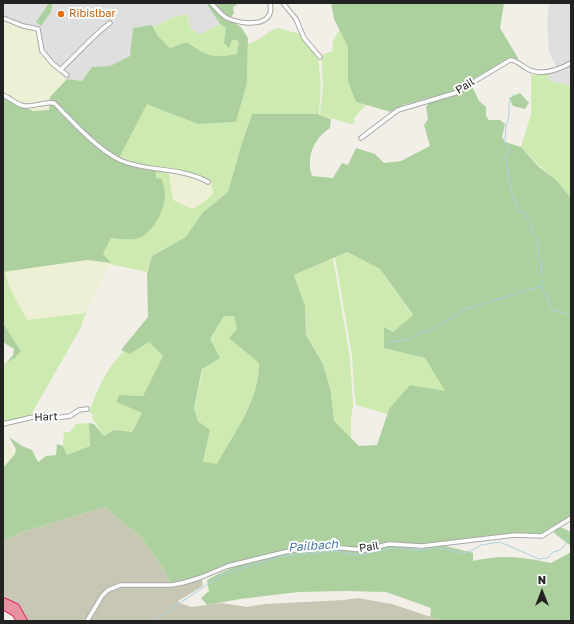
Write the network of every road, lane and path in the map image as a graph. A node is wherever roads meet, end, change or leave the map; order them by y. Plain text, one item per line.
1 (211, 3) edge
2 (270, 3) edge
3 (283, 3) edge
4 (3, 18) edge
5 (110, 23) dead end
6 (320, 57) dead end
7 (571, 63) edge
8 (61, 69) junction
9 (67, 75) dead end
10 (3, 95) edge
11 (362, 138) dead end
12 (208, 182) dead end
13 (87, 409) dead end
14 (3, 424) edge
15 (571, 518) edge
16 (3, 601) edge
17 (3, 606) edge
18 (20, 621) edge
19 (24, 621) edge
20 (87, 621) edge

1 - 2 street
3 - 6 street
4 - 8 street
5 - 8 street
7 - 11 street, Pail
8 - 9 street
10 - 12 street
13 - 14 street, Hart
15 - 20 street, Pail
16 - 19 highway
17 - 18 highway

